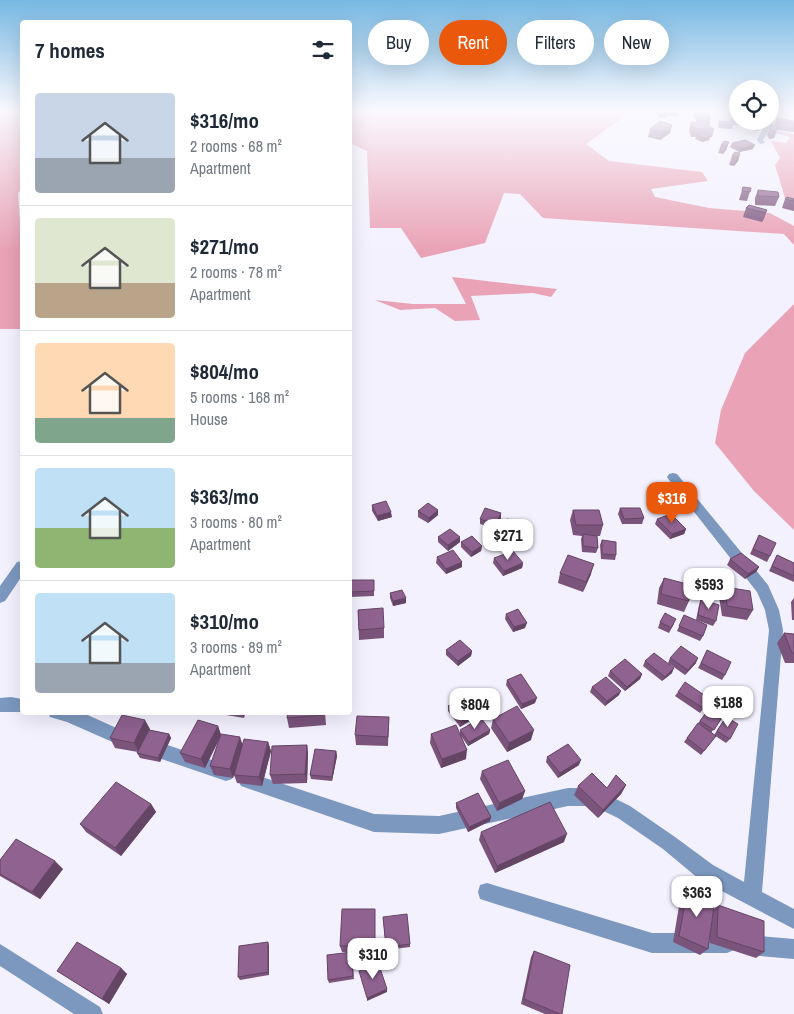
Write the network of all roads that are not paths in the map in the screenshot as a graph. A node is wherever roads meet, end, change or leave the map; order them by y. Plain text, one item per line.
1 (673, 477) dead end
2 (20, 569) edge
3 (0, 597) edge
4 (0, 705) edge
5 (20, 706) edge
6 (69, 715) edge
7 (487, 892) dead end
8 (752, 897) junction
9 (794, 919) edge
10 (794, 949) edge
11 (0, 954) edge
12 (93, 1014) edge

1 - 8 street
2 - 3 street
4 - 5 street
6 - 8 street
7 - 10 street
8 - 9 street
11 - 12 street

